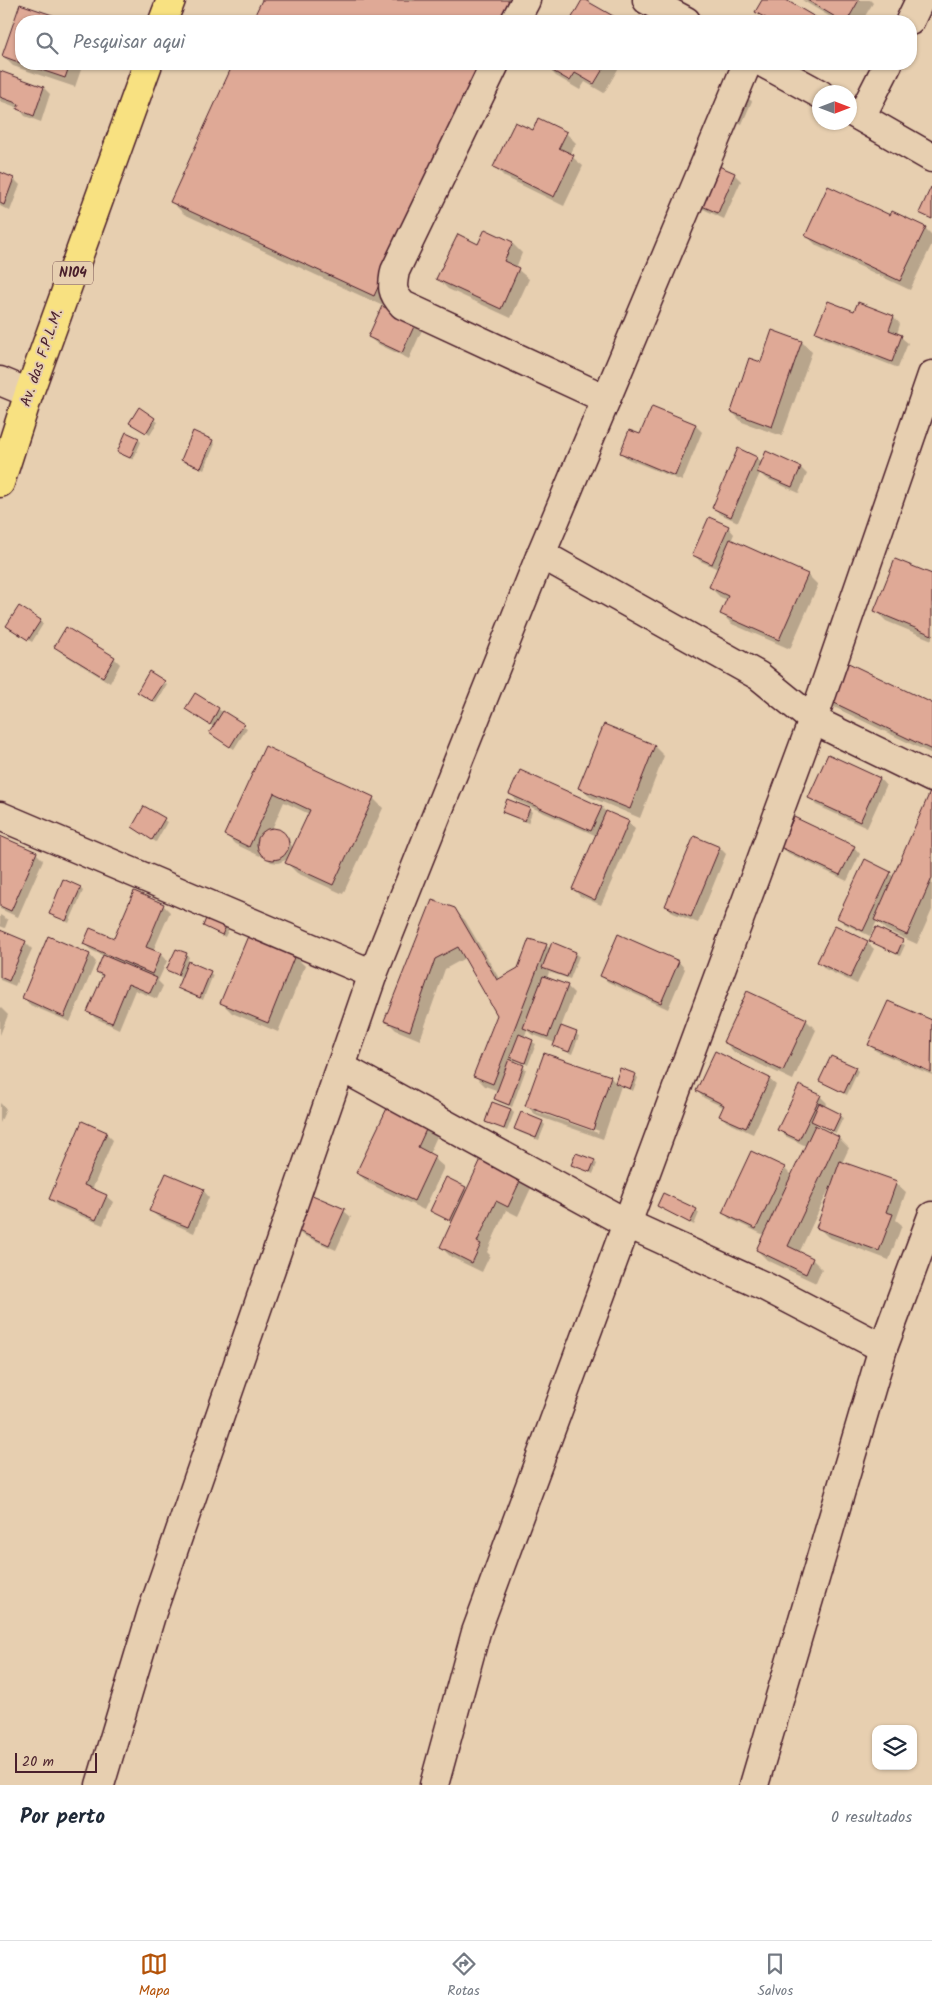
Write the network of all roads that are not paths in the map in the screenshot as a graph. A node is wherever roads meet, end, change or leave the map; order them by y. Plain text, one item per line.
1 (171, 0) edge
2 (526, 0) edge
3 (647, 0) edge
4 (920, 0) edge
5 (165, 15) edge
6 (519, 15) edge
7 (675, 15) edge
8 (913, 15) edge
9 (146, 70) edge
10 (492, 70) edge
11 (744, 70) edge
12 (776, 70) edge
13 (884, 70) edge
14 (812, 90) edge
15 (857, 111) edge
16 (857, 115) edge
17 (932, 158) edge
18 (932, 375) edge
19 (0, 381) edge
20 (29, 393) junction
21 (606, 398) junction
22 (0, 483) edge
23 (540, 554) junction
24 (813, 720) junction
25 (932, 778) edge
26 (0, 816) edge
27 (373, 974) junction
28 (341, 1066) junction
29 (932, 1216) edge
30 (628, 1224) junction
31 (884, 1348) junction
32 (100, 1785) edge
33 (434, 1785) edge
34 (754, 1785) edge

1 - 5 main road
2 - 6 street
3 - 7 street
4 - 8 street
9 - 20 main road, Av. das F.P.L.M. / N104
10 - 21 street
11 - 21 street
12 - 14 street
13 - 15 street
16 - 17 street
18 - 24 street
19 - 20 street
20 - 22 main road, Av. das F.P.L.M. / N104
21 - 23 street
23 - 24 street
23 - 27 street
24 - 25 street
24 - 30 street
26 - 27 street
27 - 28 street
28 - 30 street
28 - 32 street
29 - 31 street
30 - 31 street
30 - 33 street
31 - 34 street

